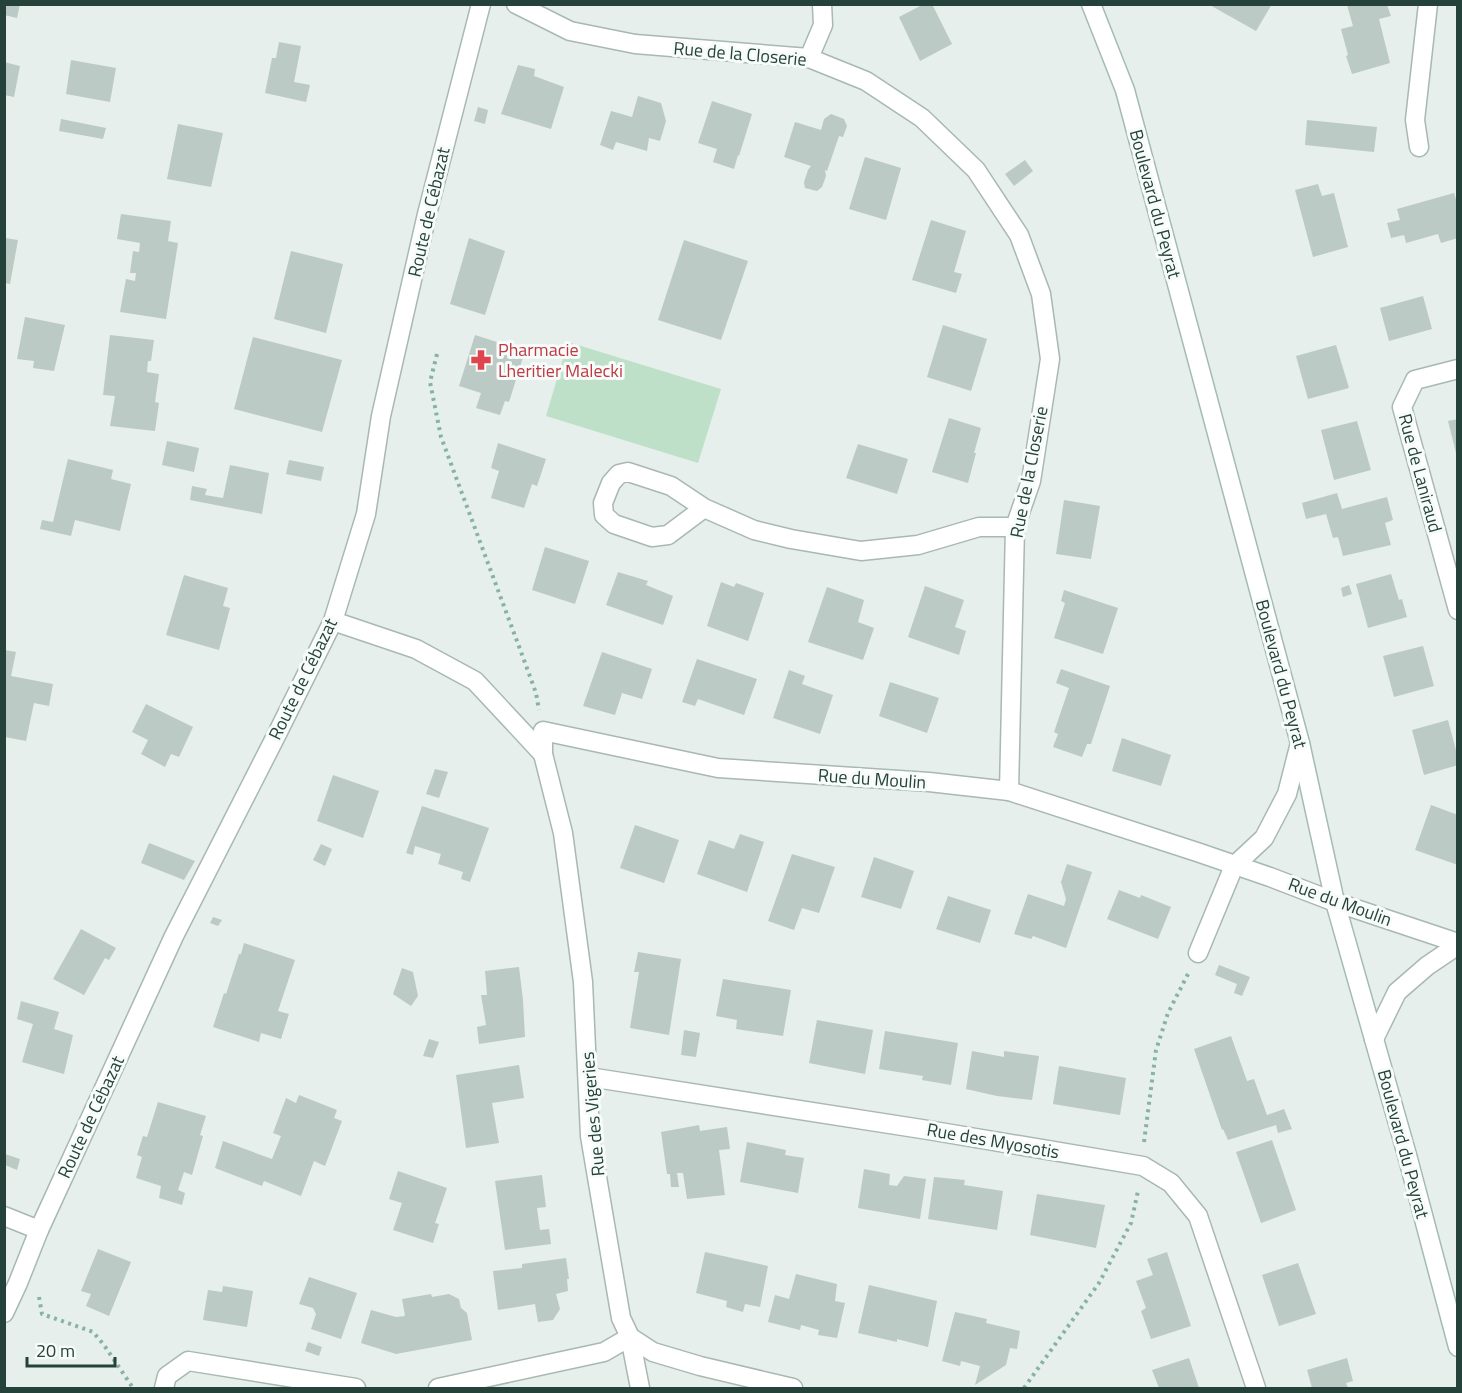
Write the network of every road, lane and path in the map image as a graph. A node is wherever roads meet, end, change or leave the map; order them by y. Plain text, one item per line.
1 (481, 4) edge
2 (516, 4) edge
3 (822, 4) edge
4 (1092, 4) edge
5 (1428, 4) edge
6 (809, 58) junction
7 (1419, 147) dead end
8 (437, 354) dead end
9 (1458, 369) edge
10 (704, 508) junction
11 (1015, 527) junction
12 (1458, 610) edge
13 (333, 621) junction
14 (543, 731) junction
15 (1300, 742) junction
16 (543, 754) junction
17 (1010, 792) junction
18 (1234, 866) junction
19 (1335, 902) junction
20 (1458, 944) edge
21 (1198, 953) dead end
22 (1374, 1039) junction
23 (589, 1077) junction
24 (4, 1216) edge
25 (39, 1230) junction
26 (18, 1283) junction
27 (4, 1313) edge
28 (630, 1337) junction
29 (1458, 1347) edge
30 (133, 1389) edge
31 (164, 1389) edge
32 (356, 1389) edge
33 (438, 1389) edge
34 (640, 1389) edge
35 (793, 1389) edge
36 (1256, 1389) edge

1 - 13 street, Route de Cébazat
2 - 6 street, Rue de la Closerie
3 - 6 street
4 - 15 street, Boulevard du Peyrat
5 - 7 street
6 - 11 street, Rue de la Closerie
8 - 14 path
9 - 12 street, Rue de Laniraud
10 - 10 street
10 - 11 street
11 - 17 street, Rue de la Closerie
13 - 16 street
13 - 25 street, Route de Cébazat
14 - 16 street
14 - 17 street, Rue du Moulin
15 - 18 street
15 - 19 street, Boulevard du Peyrat
16 - 23 street, Rue des Vigeries
17 - 18 street, Rue du Moulin
18 - 19 street, Rue du Moulin
18 - 21 street
19 - 20 street, Rue du Moulin
19 - 22 street, Boulevard du Peyrat
20 - 22 street
22 - 29 street, Boulevard du Peyrat
23 - 28 street, Rue des Vigeries
23 - 36 street, Rue des Myosotis
24 - 25 street
25 - 26 street, Route de Cébazat
26 - 27 street, Route de Cébazat
26 - 30 path
28 - 33 street
28 - 34 street, Rue des Vigeries
28 - 35 street
31 - 32 street

